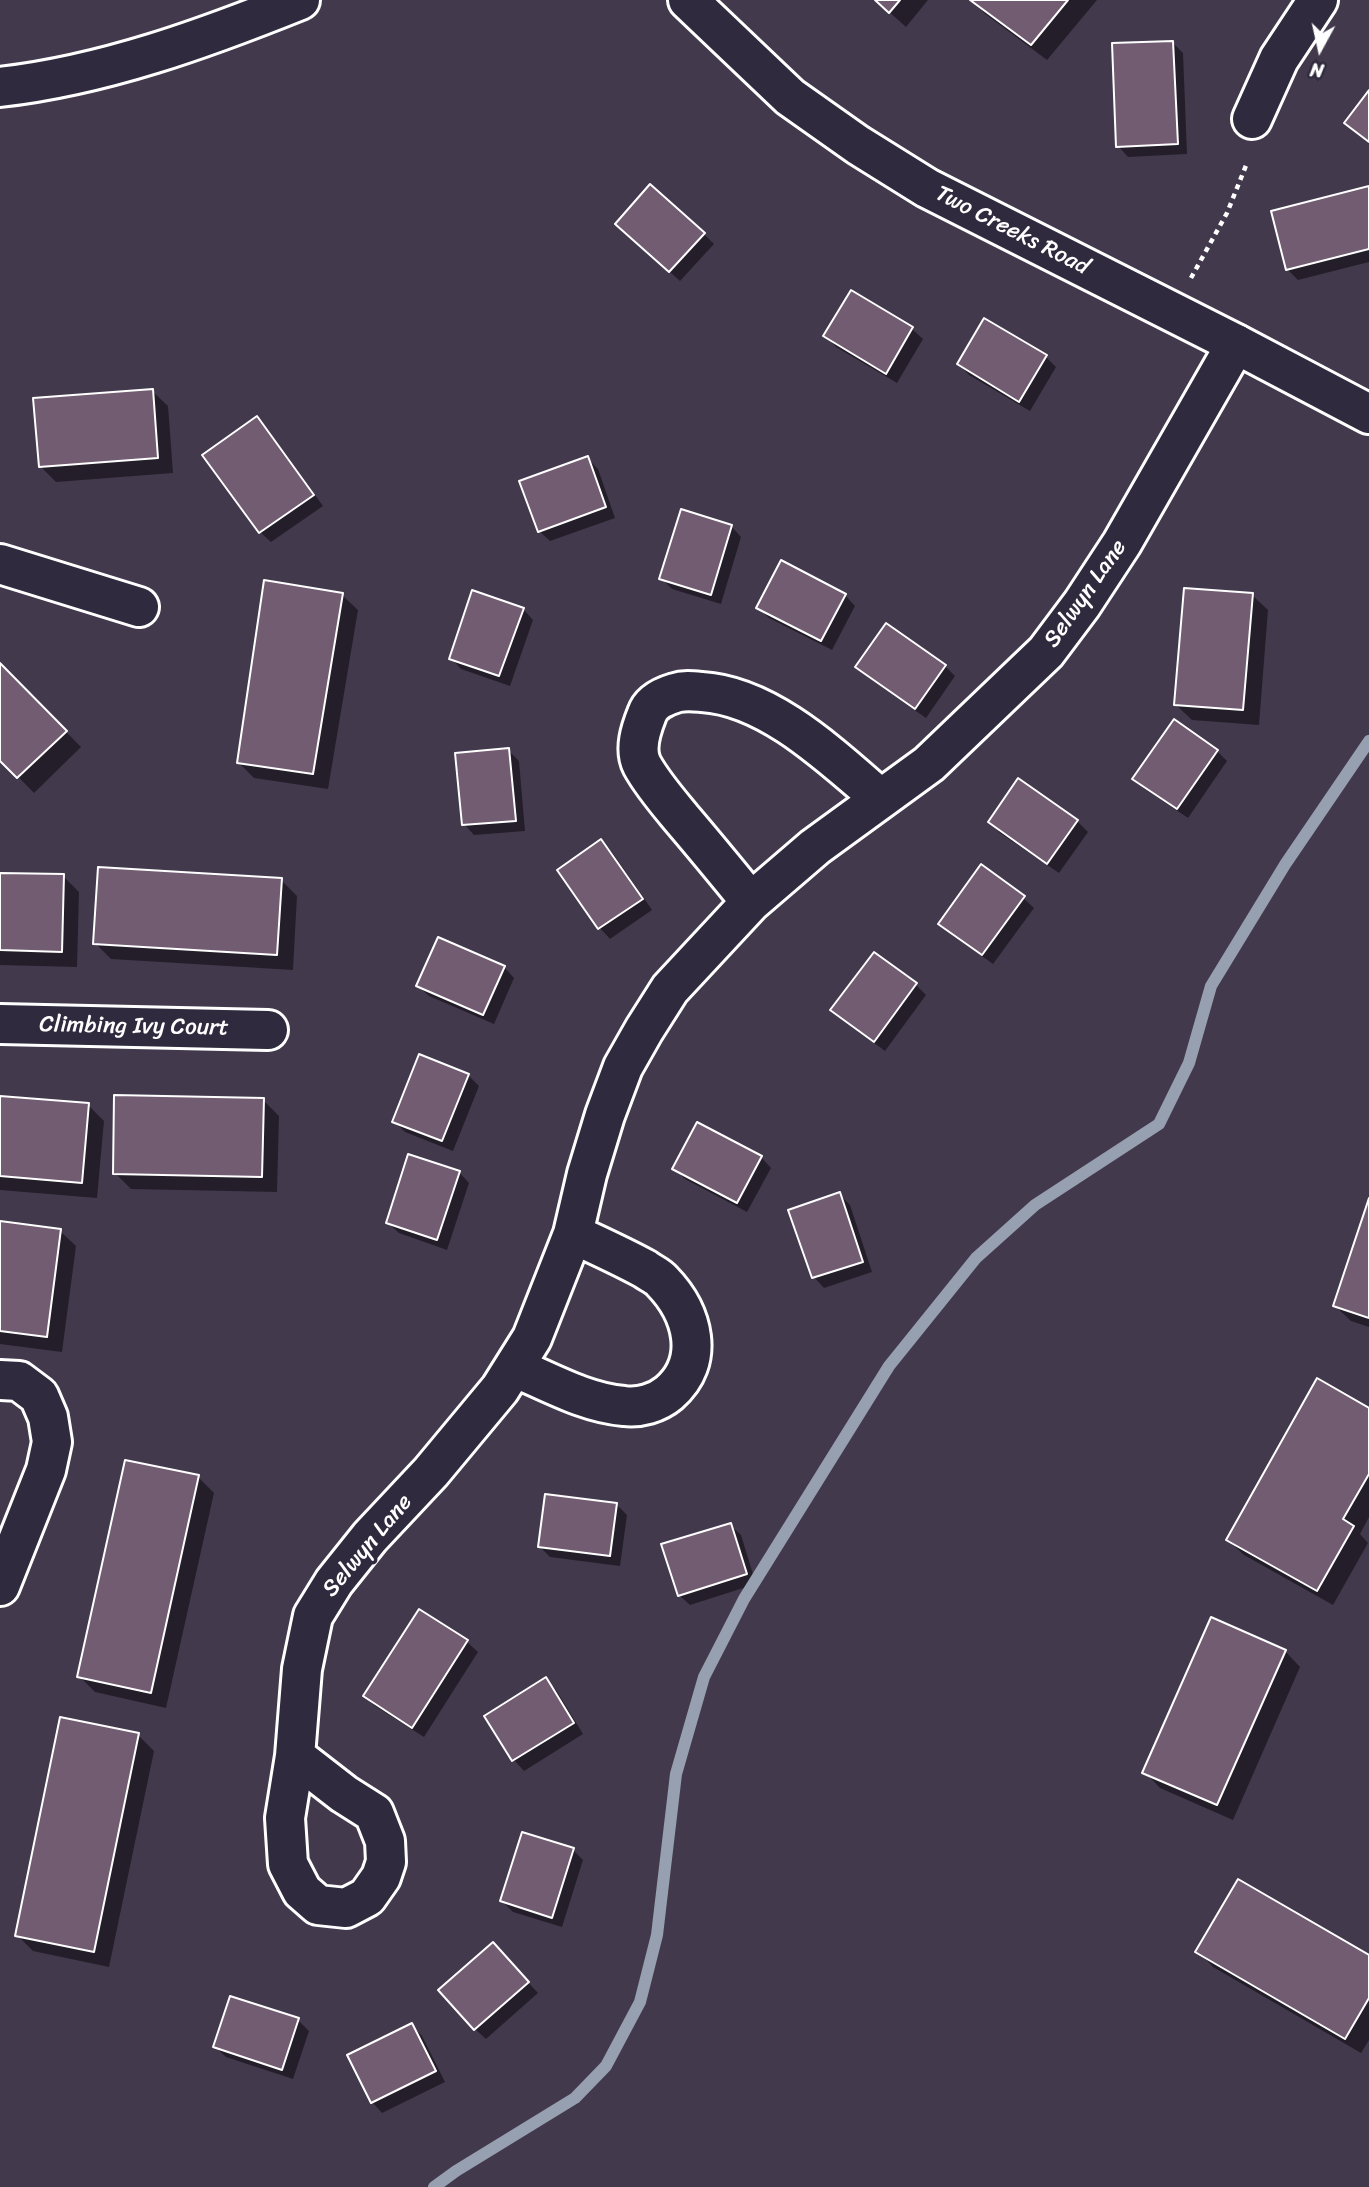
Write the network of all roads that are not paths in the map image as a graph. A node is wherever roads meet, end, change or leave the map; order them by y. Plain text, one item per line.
1 (300, 0) edge
2 (688, 0) edge
3 (1318, 0) edge
4 (0, 87) edge
5 (1252, 119) dead end
6 (1236, 344) junction
7 (1369, 414) edge
8 (0, 564) edge
9 (139, 607) dead end
10 (881, 799) junction
11 (751, 902) junction
12 (0, 1024) edge
13 (268, 1030) dead end
14 (573, 1234) junction
15 (514, 1367) junction
16 (0, 1380) edge
17 (0, 1586) edge
18 (295, 1756) dead end

1 - 4 street
2 - 6 street, Two Creeks Road
3 - 5 street
6 - 7 street, Two Creeks Road
6 - 10 street, Selwyn Lane
8 - 9 street
10 - 11 street, Selwyn Lane
10 - 11 street
11 - 14 street, Selwyn Lane
12 - 13 street, Climbing Ivy Court
14 - 15 street, Selwyn Lane
14 - 15 street
15 - 18 street, Selwyn Lane
16 - 17 street

